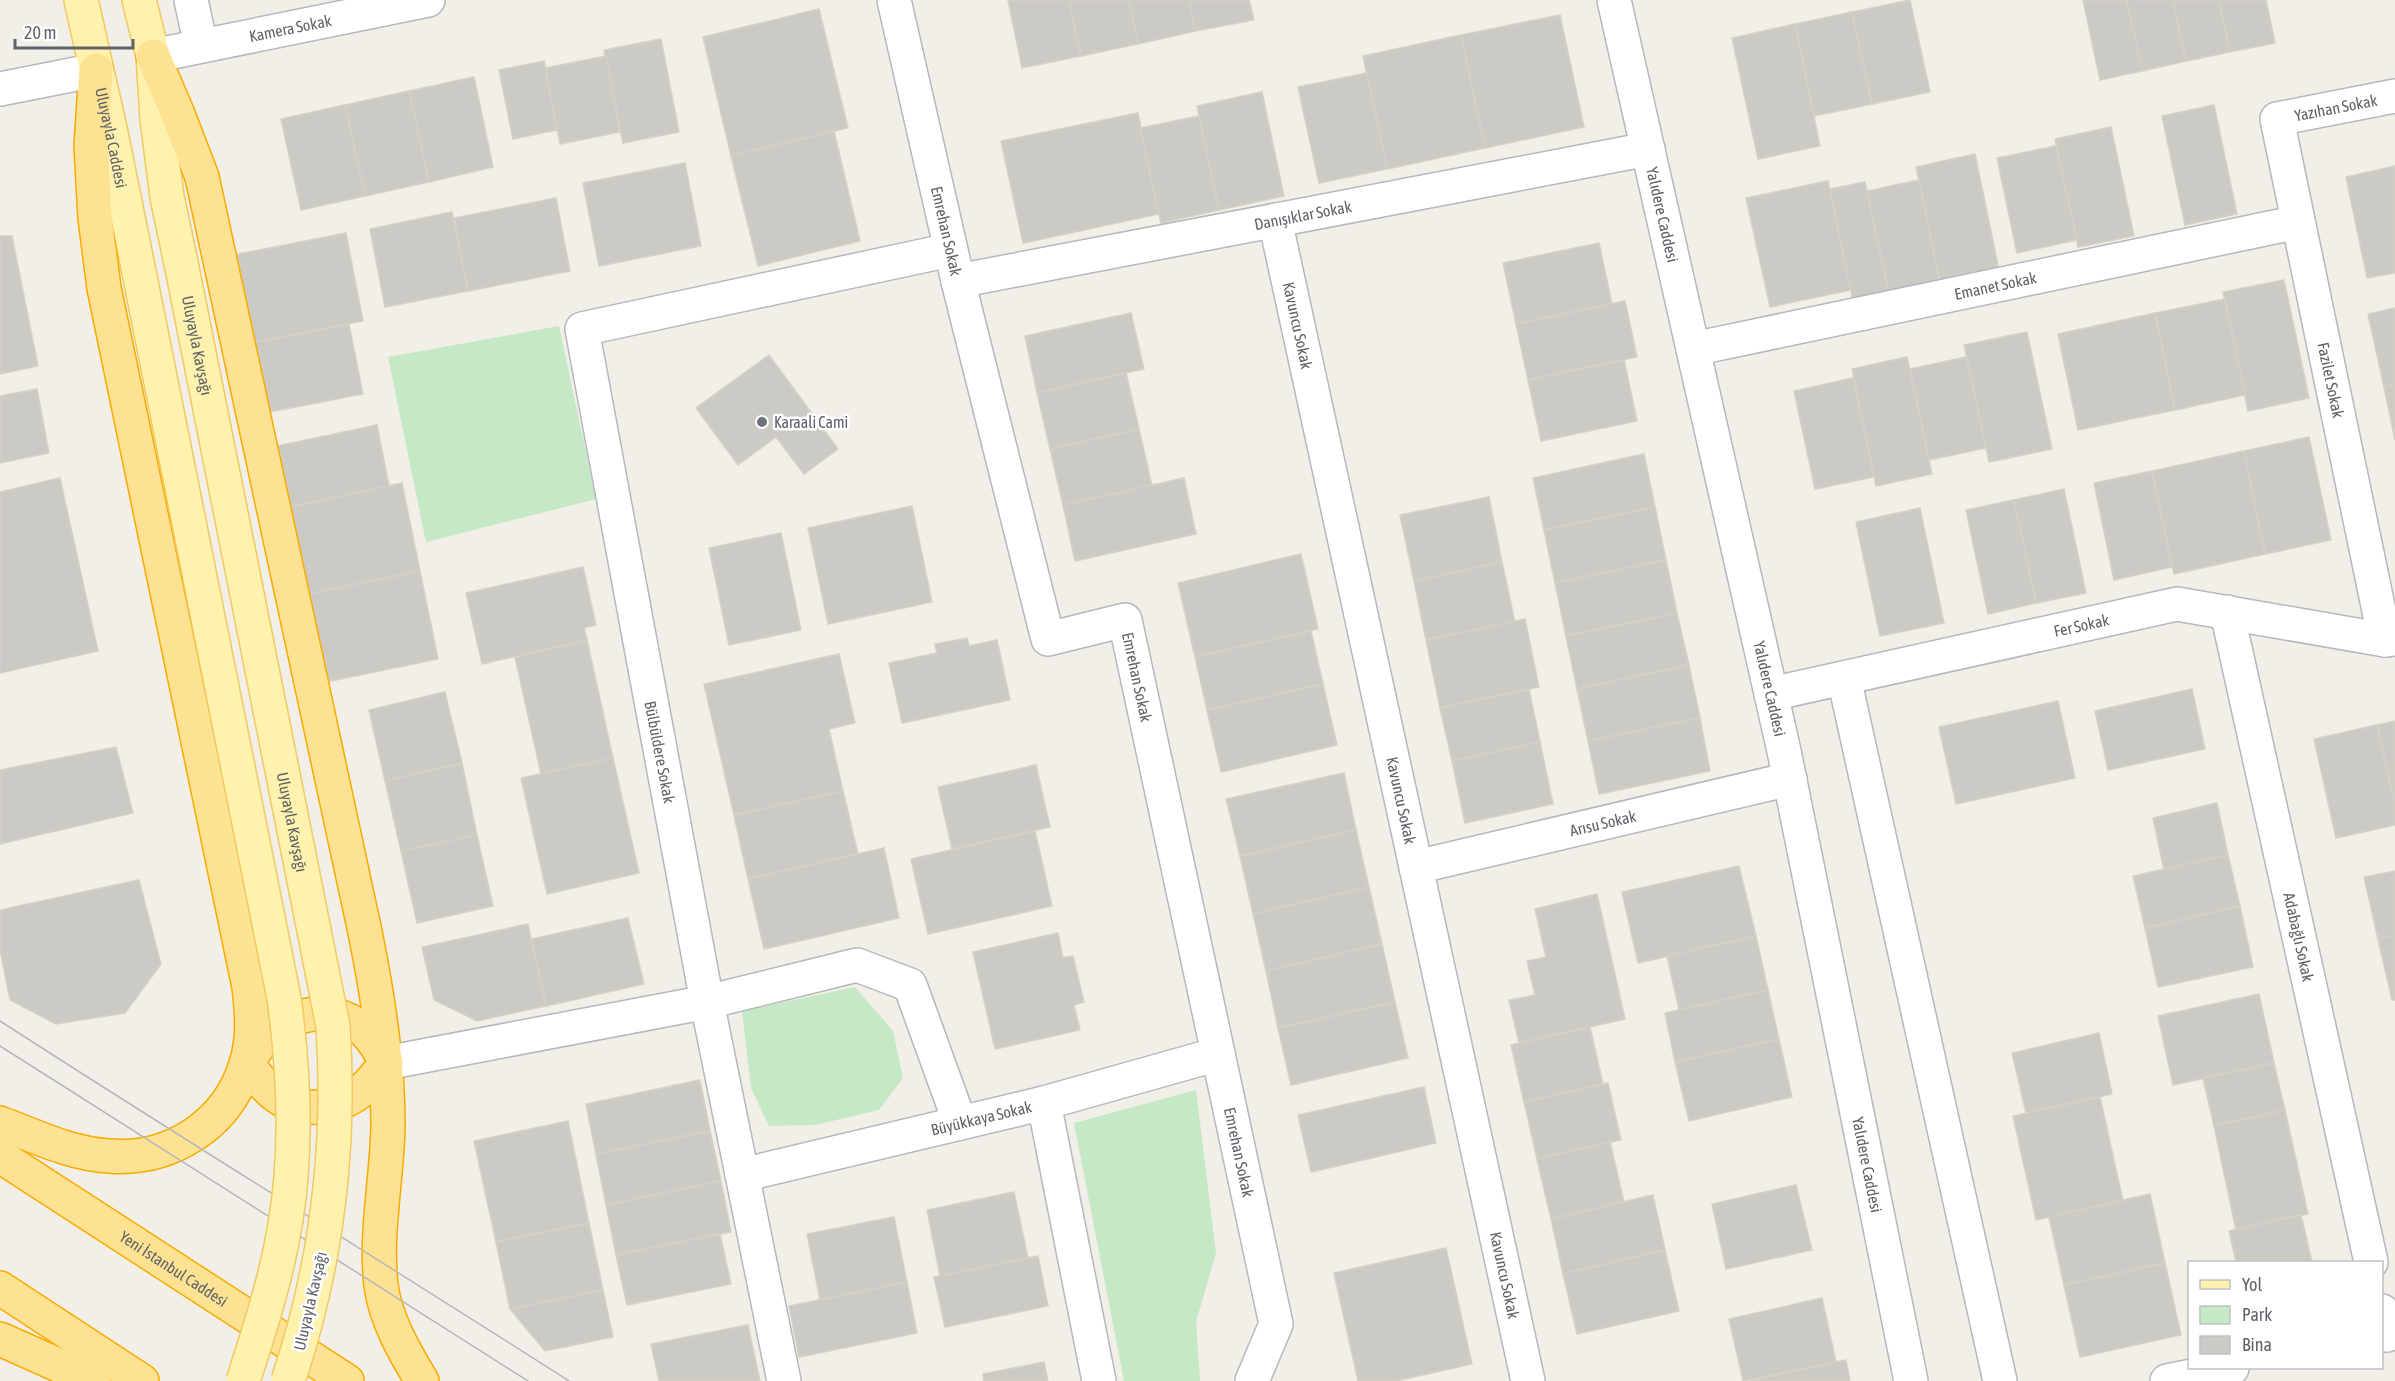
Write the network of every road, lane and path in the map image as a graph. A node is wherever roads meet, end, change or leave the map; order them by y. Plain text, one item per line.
1 (81, 0) edge
2 (139, 0) edge
3 (191, 0) edge
4 (428, 0) edge
5 (894, 0) edge
6 (1614, 0) edge
7 (201, 46) junction
8 (153, 56) junction
9 (96, 70) junction
10 (0, 89) edge
11 (2395, 96) edge
12 (2277, 119) joint
13 (1648, 149) junction
14 (1275, 220) junction
15 (2298, 222) junction
16 (954, 266) junction
17 (582, 329) joint
18 (1693, 349) junction
19 (2227, 612) junction
20 (2390, 640) edge
21 (1844, 678) junction
22 (1771, 694) junction
23 (1790, 779) junction
24 (1416, 867) junction
25 (707, 1002) junction
26 (1218, 1054) junction
27 (247, 1063) junction
28 (386, 1063) junction
29 (1044, 1103) junction
30 (0, 1123) edge
31 (960, 1123) junction
32 (0, 1156) edge
33 (742, 1175) junction
34 (2371, 1261) edge
35 (0, 1288) edge
36 (0, 1339) edge
37 (2227, 1369) edge
38 (94, 1381) edge
39 (142, 1381) edge
40 (243, 1381) edge
41 (288, 1381) edge
42 (347, 1381) edge
43 (422, 1381) edge
44 (784, 1381) edge
45 (1099, 1381) edge
46 (1252, 1381) edge
47 (1528, 1381) edge
48 (1911, 1381) edge
49 (2000, 1381) edge
50 (2167, 1381) edge

1 - 9 main road, Uluyayla Caddesi
2 - 8 main road
3 - 7 street
4 - 7 street, Kamera Sokak
5 - 16 street, Emrehan Sokak
6 - 13 street, Yalıdere Caddesi
7 - 8 street, Kamera Sokak
8 - 28 highway
8 - 41 main road, Uluyayla Kavşağı, bridge
9 - 10 street
9 - 27 highway
9 - 40 main road, Uluyayla Caddesi, bridge
11 - 12 street, Yazıhan Sokak
12 - 15 street, Fazilet Sokak
13 - 14 street, Danışıklar Sokak
13 - 18 street, Yalıdere Caddesi
14 - 16 street, Danışıklar Sokak
14 - 24 street, Kavuncu Sokak
15 - 18 street, Emanet Sokak
15 - 20 street, Fazilet Sokak
16 - 17 street, Danışıklar Sokak
16 - 26 street, Emrehan Sokak
17 - 25 street, Bülbüldere Sokak
18 - 22 street, Yalıdere Caddesi
19 - 20 street, Fer Sokak
19 - 21 street, Fer Sokak
19 - 34 street, Adabağlı Sokak
21 - 22 street, Fer Sokak
21 - 49 street
22 - 23 street, Yalıdere Caddesi
23 - 24 street, Arısu Sokak
23 - 48 street, Yalıdere Caddesi
24 - 47 street, Kavuncu Sokak
25 - 28 street
25 - 31 street
25 - 33 street, Bülbüldere Sokak
26 - 29 street, Büyükkaya Sokak
26 - 46 street, Emrehan Sokak
27 - 28 highway
27 - 28 highway
27 - 30 highway
28 - 43 highway
29 - 31 street, Büyükkaya Sokak
29 - 45 street
31 - 33 street, Büyükkaya Sokak
32 - 42 highway, Yeni İstanbul Caddesi
33 - 44 street, Bülbüldere Sokak
35 - 39 highway
36 - 38 highway
37 - 50 street

